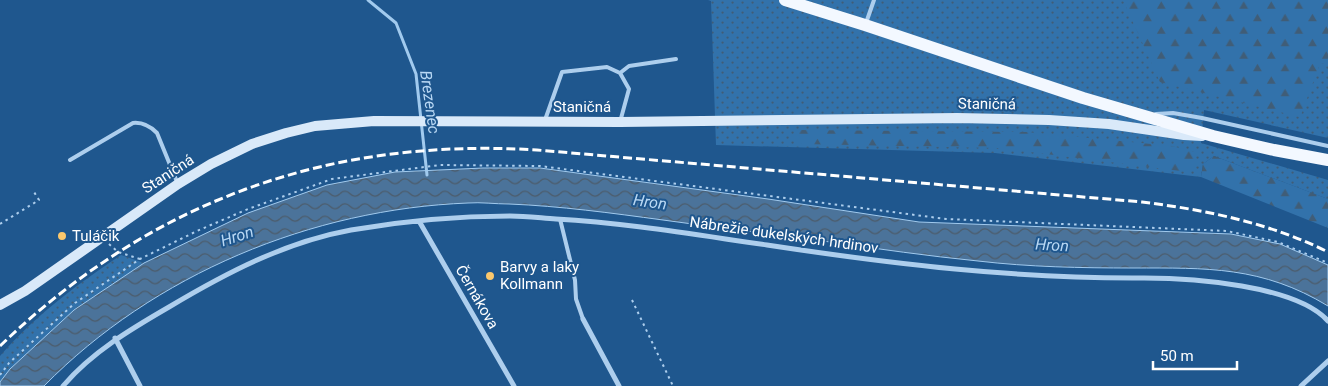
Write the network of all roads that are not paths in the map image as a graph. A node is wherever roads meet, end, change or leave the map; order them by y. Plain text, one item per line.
1 (785, 0) edge
2 (874, 0) edge
3 (865, 25) junction
4 (676, 59) dead end
5 (620, 73) junction
6 (1142, 115) junction
7 (545, 122) junction
8 (620, 122) junction
9 (1213, 136) junction
10 (1328, 146) edge
11 (1326, 159) edge
12 (70, 160) dead end
13 (178, 184) junction
14 (560, 219) junction
15 (419, 221) junction
16 (0, 305) edge
17 (584, 319) joint
18 (1328, 321) edge
19 (115, 338) junction
20 (1328, 361) edge
21 (63, 386) edge
22 (140, 386) edge
23 (514, 386) edge
24 (619, 386) edge
25 (1301, 386) edge

1 - 3 main road
2 - 3 lane
3 - 6 main road
4 - 5 lane
5 - 7 lane
5 - 8 lane
6 - 9 main road
6 - 10 lane
7 - 8 street, Staničná
7 - 13 street, Staničná
8 - 9 street, Staničná
9 - 11 main road
12 - 13 lane
13 - 16 street, Staničná
14 - 15 street, Nábrežie dukelských hrdinov
14 - 17 lane
14 - 18 street, Nábrežie dukelských hrdinov
15 - 19 street, Nábrežie dukelských hrdinov
15 - 23 street, Černákova
17 - 24 street
19 - 21 street, Nábrežie dukelských hrdinov
19 - 22 street
20 - 25 street

